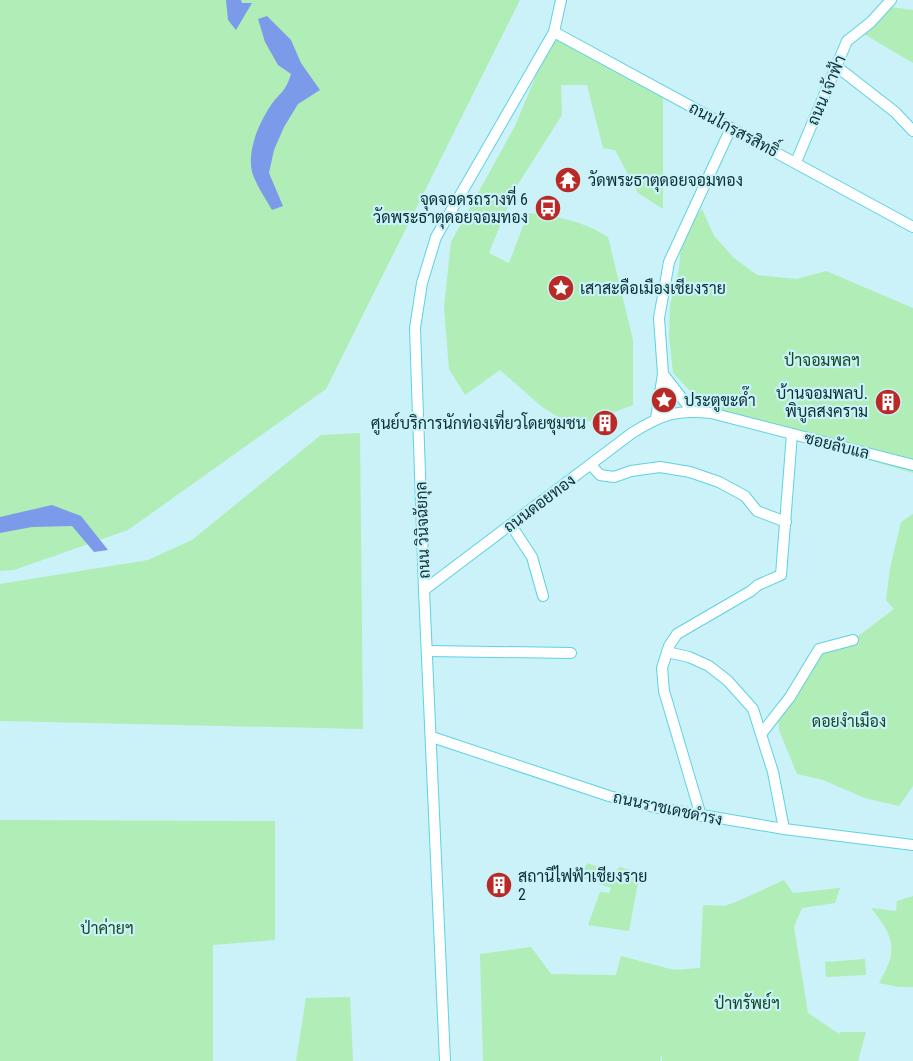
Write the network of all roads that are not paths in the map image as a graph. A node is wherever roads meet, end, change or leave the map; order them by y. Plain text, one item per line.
1 (561, 0) edge
2 (891, 0) edge
3 (554, 32) junction
4 (836, 66) junction
5 (731, 128) junction
6 (913, 131) edge
7 (796, 162) junction
8 (913, 227) edge
9 (663, 374) junction
10 (692, 411) junction
11 (656, 418) junction
12 (792, 434) junction
13 (591, 465) junction
14 (912, 466) edge
15 (786, 522) junction
16 (511, 525) junction
17 (424, 590) junction
18 (543, 596) dead end
19 (853, 640) dead end
20 (428, 651) junction
21 (667, 652) junction
22 (571, 653) dead end
23 (762, 733) junction
24 (432, 737) junction
25 (701, 816) junction
26 (784, 829) junction
27 (913, 845) edge
28 (445, 1061) edge

1 - 3 street, ถนน วินิจฉัยกุล
2 - 4 street, ถนน เจ้าฟ้า
3 - 5 street, ถนนไกรสรสิทธิ์
3 - 17 street, ถนน วินิจฉัยกุล
4 - 6 street
4 - 7 street, ถนน เจ้าฟ้า
5 - 7 street, ถนนไกรสรสิทธิ์
5 - 9 street
7 - 8 street, ถนนไกรสรสิทธิ์
9 - 10 street
9 - 11 street
10 - 11 street, ซอยลับแล
10 - 12 street, ซอยลับแล
11 - 13 street, ถนนดอยทอง
12 - 14 street, ซอยลับแล
12 - 15 street
13 - 15 street
13 - 16 street, ถนนดอยทอง
15 - 21 street
16 - 17 street, ถนนดอยทอง
16 - 18 street
17 - 20 street, ถนน วินิจฉัยกุล
19 - 23 street
20 - 22 street
20 - 24 street, ถนน วินิจฉัยกุล
21 - 23 street
21 - 25 street
23 - 26 street
24 - 25 street, ถนนราชเดชดำรง
24 - 28 street, ถนน วินิจฉัยกุล
25 - 26 street, ถนนราชเดชดำรง
26 - 27 street, ถนนราชเดชดำรง

